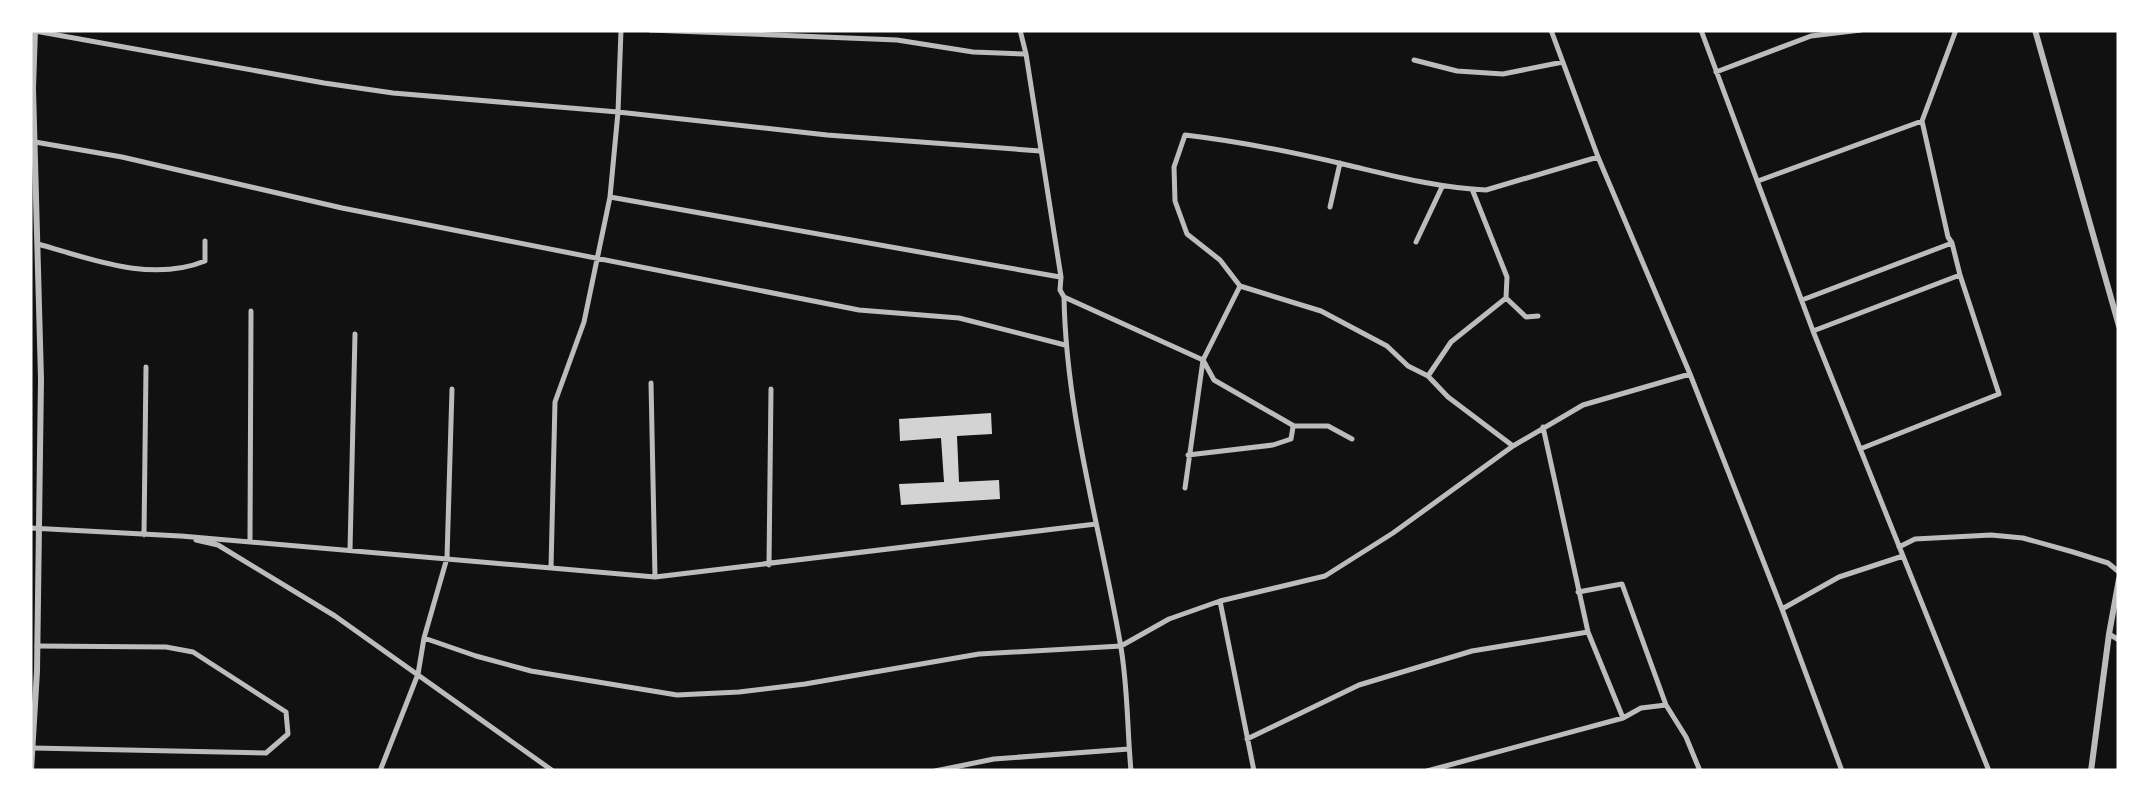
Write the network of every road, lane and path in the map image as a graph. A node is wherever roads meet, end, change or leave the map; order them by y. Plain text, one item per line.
1 (621, 30) edge
2 (650, 30) edge
3 (1020, 30) edge
4 (1550, 30) edge
5 (1702, 30) edge
6 (1861, 30) edge
7 (1956, 30) edge
8 (2036, 30) edge
9 (35, 31) edge
10 (1026, 54) junction
11 (1414, 60) dead end
12 (1562, 62) junction
13 (1716, 72) junction
14 (618, 112) junction
15 (1922, 121) junction
16 (35, 142) junction
17 (1040, 151) junction
18 (1598, 157) junction
19 (1340, 163) junction
20 (1758, 182) junction
21 (1442, 187) junction
22 (1472, 189) junction
23 (610, 197) junction
24 (1330, 207) dead end
25 (205, 241) dead end
26 (1416, 242) dead end
27 (1952, 243) junction
28 (38, 244) junction
29 (598, 257) junction
30 (1960, 275) junction
31 (1060, 277) junction
32 (1240, 286) junction
33 (1064, 296) junction
34 (1506, 298) junction
35 (1802, 300) junction
36 (252, 312) dead end
37 (1538, 316) dead end
38 (2119, 326) edge
39 (1813, 330) junction
40 (354, 334) dead end
41 (1065, 344) junction
42 (1203, 360) junction
43 (146, 367) dead end
44 (1690, 374) junction
45 (1428, 376) junction
46 (41, 378) junction
47 (30, 379) edge
48 (651, 383) dead end
49 (452, 388) dead end
50 (771, 389) dead end
51 (1294, 426) junction
52 (1544, 427) junction
53 (1352, 439) dead end
54 (1513, 446) junction
55 (1860, 450) junction
56 (1188, 456) junction
57 (1185, 488) dead end
58 (1096, 524) junction
59 (34, 528) edge
60 (144, 535) junction
61 (181, 536) junction
62 (250, 542) junction
63 (1900, 547) junction
64 (350, 550) junction
65 (1903, 556) junction
66 (447, 558) junction
67 (769, 565) junction
68 (551, 568) junction
69 (2119, 576) edge
70 (655, 578) junction
71 (1578, 592) junction
72 (1220, 601) junction
73 (1782, 608) junction
74 (1588, 632) junction
75 (2109, 634) junction
76 (424, 638) junction
77 (2119, 640) edge
78 (37, 646) junction
79 (1121, 646) junction
80 (33, 672) edge
81 (418, 674) junction
82 (1666, 705) junction
83 (1622, 718) junction
84 (1247, 739) junction
85 (32, 748) edge
86 (1129, 749) junction
87 (31, 771) edge
88 (380, 771) edge
89 (553, 771) edge
90 (935, 771) edge
91 (1131, 771) edge
92 (1254, 771) edge
93 (1427, 771) edge
94 (1700, 771) edge
95 (1842, 771) edge
96 (1989, 771) edge
97 (2091, 771) edge

1 - 14 street
2 - 10 street
3 - 10 street
4 - 12 street
5 - 13 street
6 - 13 street
7 - 15 street
8 - 38 street
9 - 14 street
9 - 16 street
10 - 17 street
11 - 12 street
12 - 18 street
13 - 20 street
14 - 17 street
14 - 23 street
15 - 20 street
15 - 27 street
16 - 28 street
16 - 29 street
17 - 31 street
18 - 22 street
18 - 44 street
19 - 21 street
19 - 24 street
19 - 32 street
20 - 35 street
21 - 22 street
21 - 26 street
22 - 34 street
23 - 29 street
23 - 31 street
25 - 28 street
27 - 30 street
27 - 35 street
28 - 46 street
29 - 41 street
29 - 68 street
30 - 39 street
30 - 55 street
31 - 33 street
32 - 42 street
32 - 45 street
33 - 41 street
33 - 42 street
34 - 37 street
34 - 45 street
35 - 39 street
36 - 62 street
39 - 55 street
40 - 64 street
41 - 58 street
42 - 51 street
42 - 56 street
43 - 60 street
44 - 52 street
44 - 73 street
45 - 54 street
46 - 47 street
46 - 59 street
48 - 70 street
49 - 66 street
50 - 67 street
51 - 53 street
51 - 56 street
52 - 54 street
52 - 71 street
54 - 72 street
55 - 63 street
56 - 57 street
58 - 67 street
58 - 79 street
59 - 60 street
59 - 78 street
60 - 61 street
61 - 62 street
61 - 81 street
62 - 64 street
63 - 65 street
63 - 69 street
64 - 66 street
65 - 73 street
65 - 96 street
66 - 68 street
66 - 76 street
67 - 70 street
68 - 70 street
69 - 75 street
71 - 74 street
71 - 82 street
72 - 79 street
72 - 84 street
73 - 95 street
74 - 83 street
74 - 84 street
75 - 77 street
75 - 97 street
76 - 79 street
76 - 81 street
78 - 80 street
78 - 85 street
79 - 86 street
80 - 85 street
81 - 88 street
81 - 89 street
82 - 83 street
82 - 94 street
83 - 93 street
84 - 92 street
85 - 87 street
86 - 90 street
86 - 91 street

